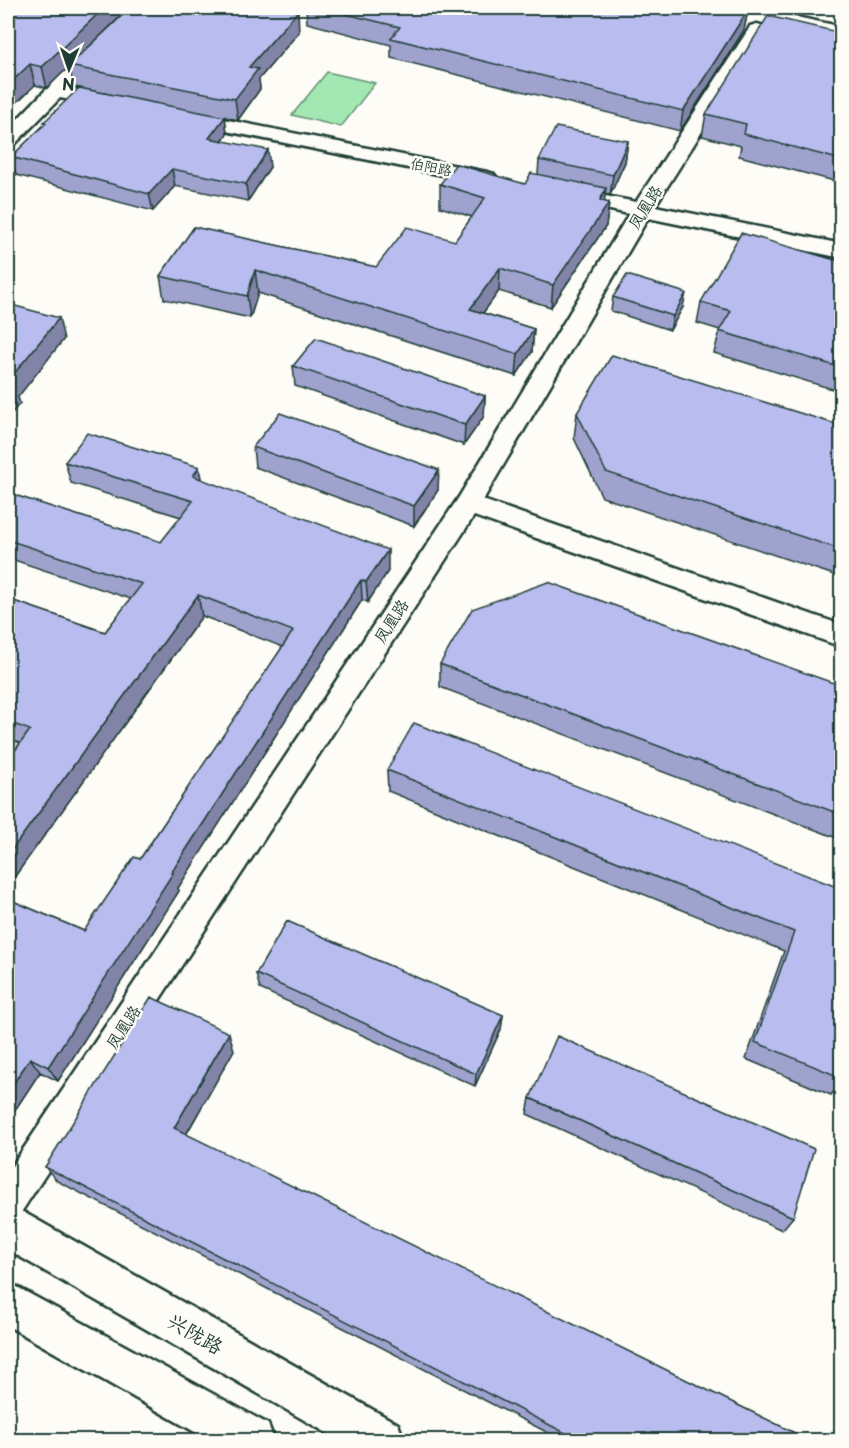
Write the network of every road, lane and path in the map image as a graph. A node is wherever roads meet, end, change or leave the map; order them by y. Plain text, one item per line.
1 (791, 8) edge
2 (842, 18) edge
3 (757, 30) edge
4 (79, 68) edge
5 (55, 91) junction
6 (125, 105) edge
7 (172, 114) edge
8 (8, 140) edge
9 (501, 181) edge
10 (548, 191) edge
11 (642, 210) junction
12 (842, 250) edge
13 (468, 504) junction
14 (842, 636) edge
15 (8, 1202) edge
16 (8, 1227) edge
17 (8, 1304) edge
18 (252, 1440) edge
19 (382, 1440) edge

1 - 2 street
3 - 11 street, 凤凰路
4 - 5 street
5 - 6 street
5 - 8 street
7 - 9 street, 伯阳路
10 - 11 street
11 - 12 street
11 - 13 street, 凤凰路
13 - 14 street
13 - 15 street, 凤凰路
16 - 19 highway, 兴陇路
17 - 18 highway

